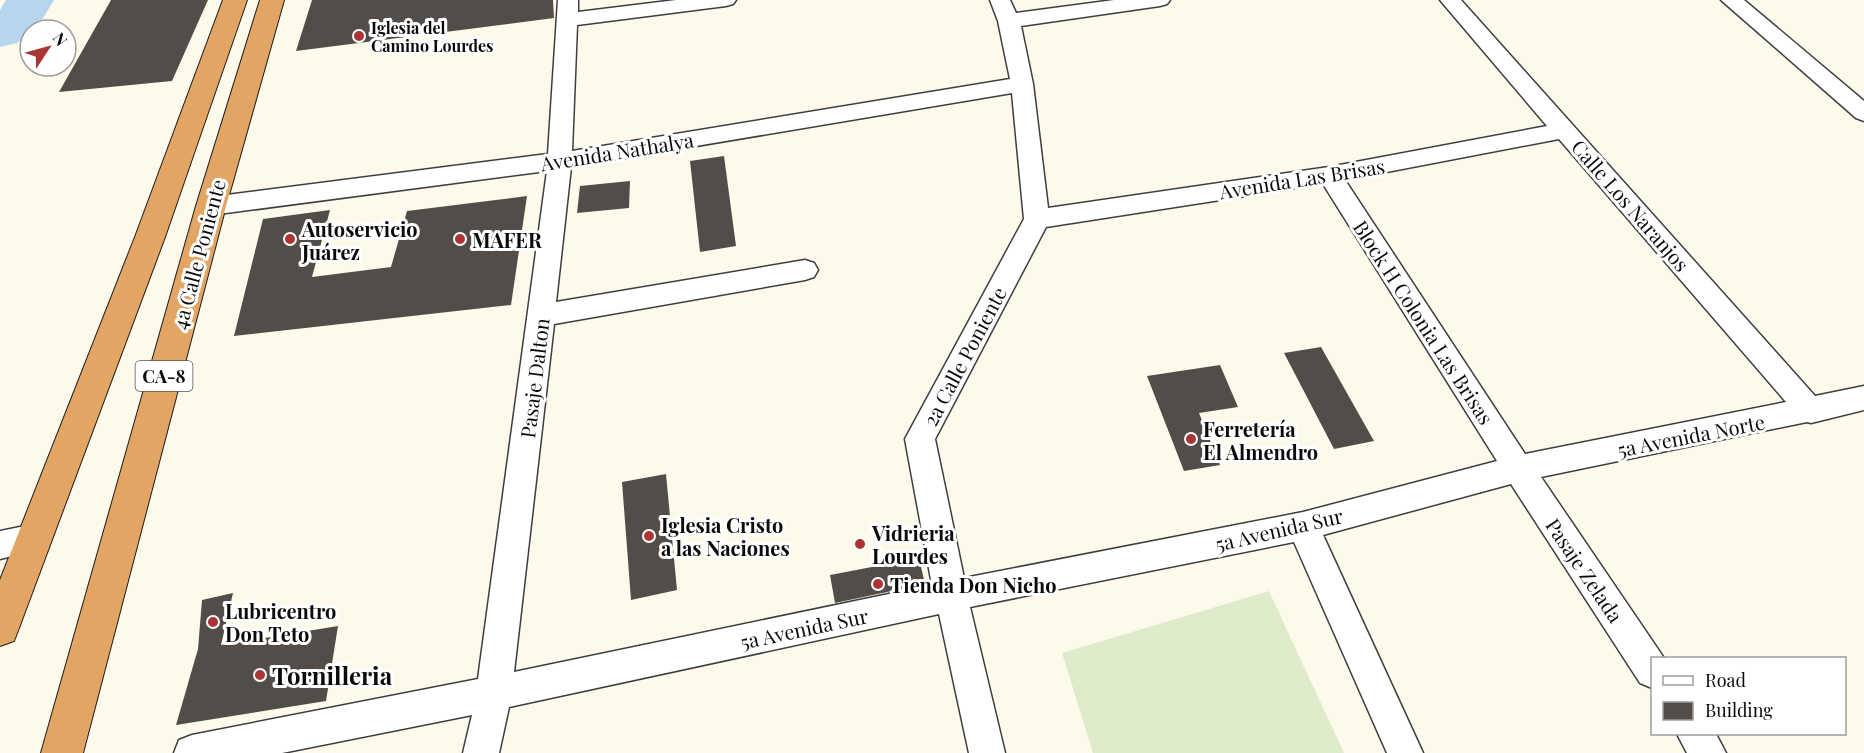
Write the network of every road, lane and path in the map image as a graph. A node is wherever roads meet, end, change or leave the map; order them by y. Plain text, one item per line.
1 (235, 0) edge
2 (272, 0) edge
3 (726, 0) edge
4 (1160, 0) edge
5 (1450, 0) edge
6 (1731, 0) edge
7 (568, 10) edge
8 (1005, 11) edge
9 (1022, 84) junction
10 (1864, 113) edge
11 (1565, 130) junction
12 (560, 161) junction
13 (1329, 175) junction
14 (211, 206) junction
15 (1037, 219) junction
16 (805, 270) dead end
17 (542, 315) junction
18 (1864, 398) edge
19 (1812, 411) junction
20 (1518, 469) junction
21 (1303, 526) junction
22 (35, 538) junction
23 (0, 545) edge
24 (951, 596) junction
25 (0, 628) edge
26 (1651, 667) edge
27 (494, 693) junction
28 (1696, 735) edge
29 (62, 753) edge
30 (192, 753) edge
31 (481, 753) edge
32 (987, 753) edge
33 (1405, 753) edge
34 (1707, 753) edge

1 - 22 highway
2 - 14 highway, 4a Calle Poniente / CA-8
3 - 7 street
4 - 8 street
5 - 11 street, Calle Los Naranjos
6 - 10 street
7 - 12 street, Pasaje Dalton
8 - 9 street
9 - 12 street, Avenida Nathalya
9 - 15 street
11 - 13 street, Avenida Las Brisas
11 - 19 street, Calle Los Naranjos
12 - 14 street, Avenida Nathalya
12 - 17 street, Pasaje Dalton
13 - 15 street, Avenida Las Brisas
13 - 20 street, Block H Colonia Las Brisas
14 - 29 highway, 4a Calle Poniente / CA-8
15 - 24 street, 2a Calle Poniente
16 - 17 street
17 - 27 street, Pasaje Dalton
18 - 19 street, 5a Avenida Norte
19 - 20 street, 5a Avenida Norte
20 - 21 street, 5a Avenida Sur
20 - 26 street, Pasaje Zelada
21 - 24 street, 5a Avenida Sur
21 - 33 street
22 - 23 street
22 - 25 highway
24 - 27 street, 5a Avenida Sur
24 - 32 street, 2a Calle Poniente
27 - 30 street, 5a Avenida Sur
27 - 31 street, Pasaje Dalton
28 - 34 street

